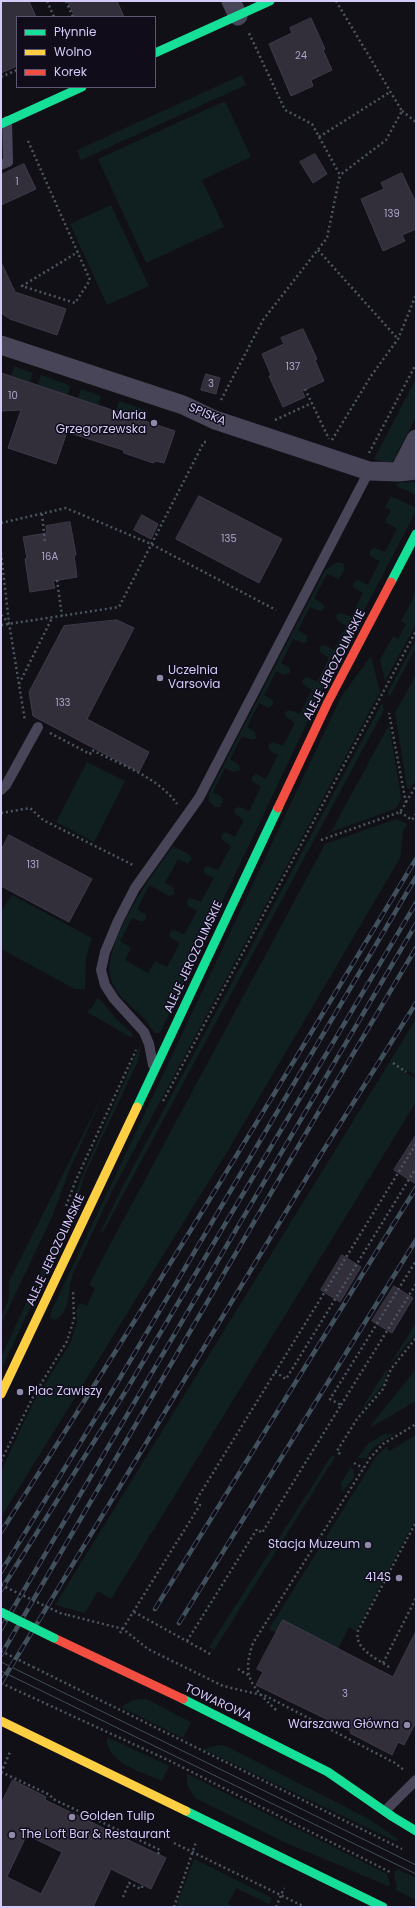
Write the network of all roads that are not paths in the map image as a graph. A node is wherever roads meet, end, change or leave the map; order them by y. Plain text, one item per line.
1 (270, 1) edge
2 (238, 15) edge
3 (156, 54) edge
4 (80, 88) edge
5 (4, 123) edge
6 (1, 165) edge
7 (1, 345) edge
8 (416, 440) edge
9 (369, 463) junction
10 (407, 471) edge
11 (416, 534) edge
12 (38, 727) road end
13 (1, 790) edge
14 (154, 1071) junction
15 (1, 1394) edge
16 (1, 1612) edge
17 (2, 1721) edge
18 (416, 1780) edge
19 (385, 1811) junction
20 (416, 1831) edge
21 (383, 1907) edge

1 - 2 main road
2 - 3 main road
4 - 5 main road
5 - 6 lane
7 - 9 street, SPISKA
8 - 10 street
9 - 10 street, SPISKA
9 - 14 lane
11 - 14 main road, ALEJE JEROZOLIMSKIE
12 - 13 lane
14 - 15 main road, ALEJE JEROZOLIMSKIE
16 - 19 main road, TOWAROWA, bridge
17 - 21 main road
18 - 19 lane
19 - 20 main road, TOWAROWA

